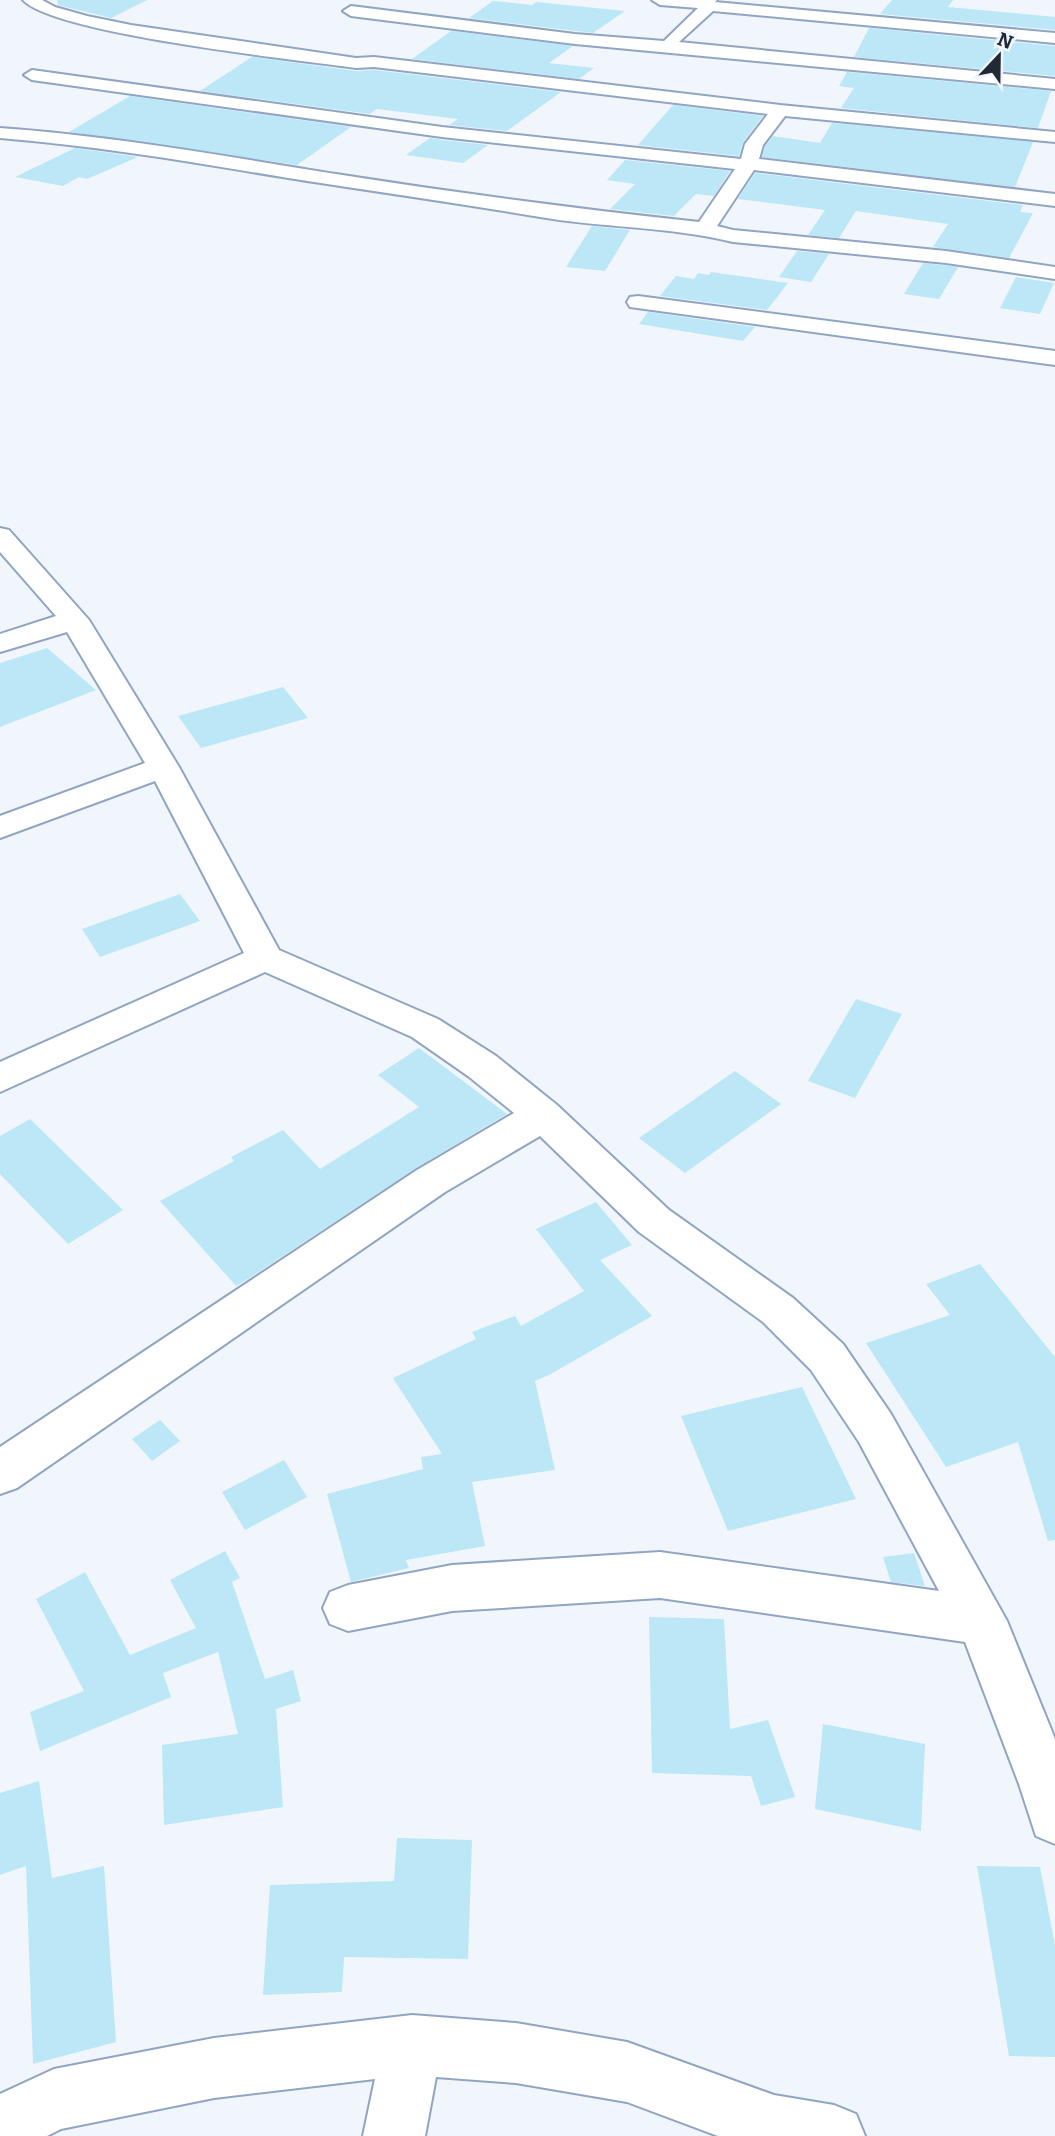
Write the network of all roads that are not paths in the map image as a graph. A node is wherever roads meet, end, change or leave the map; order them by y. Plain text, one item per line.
1 (31, 0) edge
2 (660, 0) edge
3 (709, 3) edge
4 (351, 11) dead end
5 (1055, 38) edge
6 (668, 46) junction
7 (356, 63) junction
8 (893, 68) junction
9 (331, 73) dead end
10 (32, 75) dead end
11 (880, 83) dead end
12 (1055, 84) edge
13 (307, 99) dead end
14 (866, 100) dead end
15 (780, 110) junction
16 (287, 111) junction
17 (852, 116) junction
18 (0, 133) edge
19 (1055, 137) edge
20 (749, 164) junction
21 (1055, 200) edge
22 (706, 229) junction
23 (1055, 273) edge
24 (638, 302) dead end
25 (1055, 358) edge
26 (0, 536) edge
27 (75, 620) junction
28 (0, 643) edge
29 (163, 767) junction
30 (0, 828) edge
31 (265, 958) junction
32 (0, 1078) edge
33 (543, 1115) junction
34 (0, 1473) edge
35 (348, 1608) dead end
36 (982, 1621) junction
37 (1055, 1817) edge
38 (412, 2045) junction
39 (0, 2127) edge
40 (394, 2136) edge
41 (834, 2136) edge

1 - 7 street
2 - 3 street
3 - 5 street
3 - 6 street
4 - 6 street
6 - 8 street
7 - 9 street
7 - 15 street
8 - 11 street
8 - 12 street
10 - 16 street
13 - 16 street
14 - 17 street
15 - 17 street
15 - 20 street
16 - 20 street
17 - 19 street
18 - 22 street
20 - 21 street
20 - 22 street
22 - 23 street
24 - 25 street
26 - 27 street
27 - 28 street
27 - 29 street
29 - 30 street
29 - 31 street
31 - 32 street
31 - 33 street
33 - 34 street
33 - 36 street
35 - 36 street
36 - 37 street
38 - 39 street
38 - 40 street
38 - 41 street

